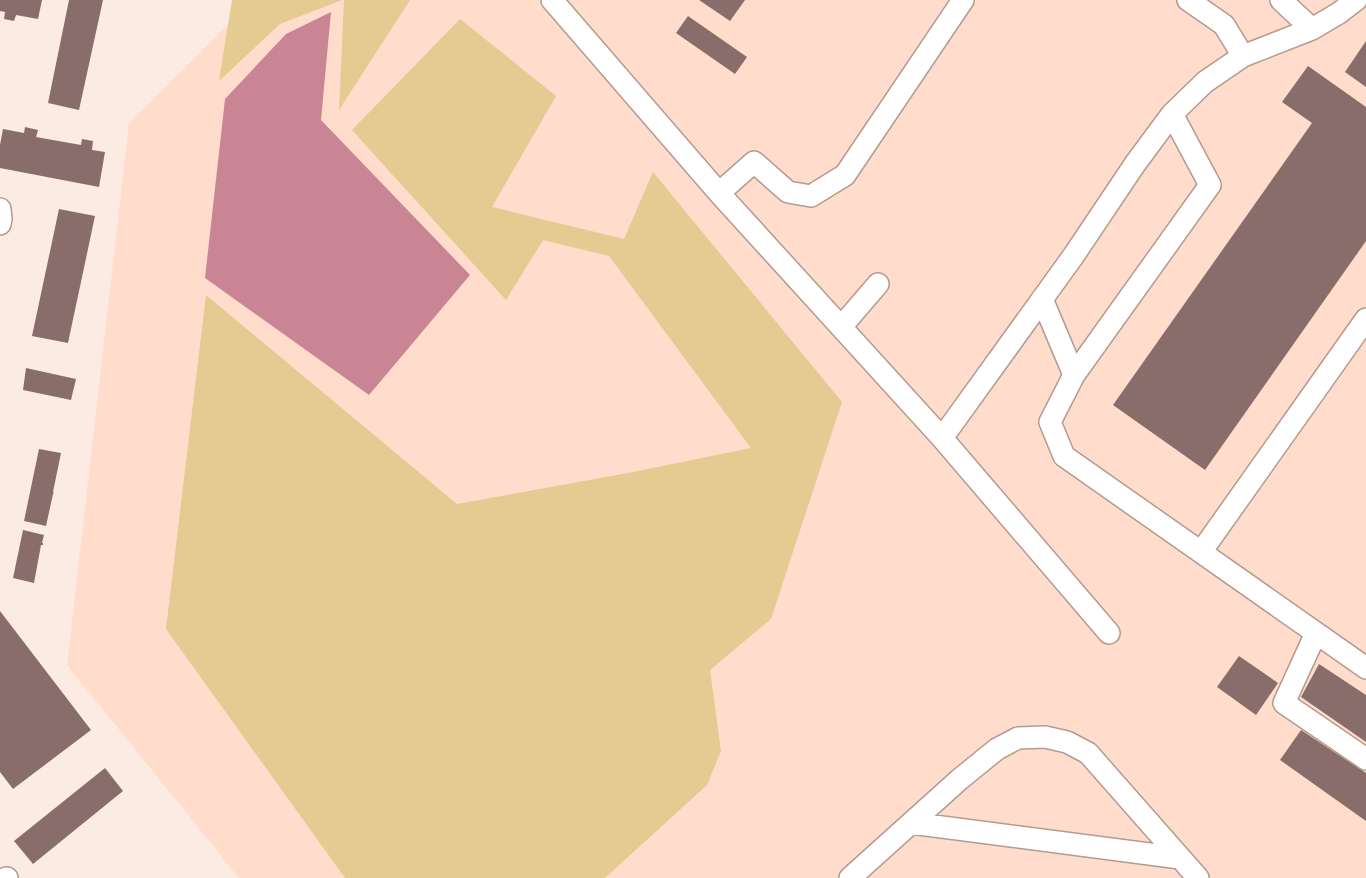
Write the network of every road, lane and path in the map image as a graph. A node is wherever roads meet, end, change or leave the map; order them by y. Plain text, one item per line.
1 (963, 0) edge
2 (1188, 0) edge
3 (1281, 0) edge
4 (1356, 0) edge
5 (559, 2) edge
6 (1312, 29) junction
7 (1243, 56) junction
8 (1172, 114) junction
9 (719, 193) junction
10 (0, 209) edge
11 (0, 224) edge
12 (878, 284) dead end
13 (1042, 299) junction
14 (1366, 318) edge
15 (841, 327) junction
16 (1074, 375) junction
17 (942, 438) junction
18 (1201, 552) junction
19 (1109, 633) dead end
20 (1316, 633) junction
21 (1366, 668) edge
22 (1366, 759) edge
23 (911, 823) junction
24 (1180, 858) junction
25 (850, 878) edge
26 (1198, 878) edge

1 - 9 street
2 - 7 street
3 - 6 street
4 - 6 street
5 - 9 street
6 - 7 street
7 - 8 street
8 - 13 street
8 - 16 street
9 - 15 street
10 - 11 street
12 - 15 street
13 - 16 street
13 - 17 street
14 - 18 street
15 - 17 street
16 - 18 street
17 - 19 street
18 - 20 street
20 - 21 street
20 - 22 street
23 - 24 street
23 - 24 street
23 - 25 street
24 - 26 street

